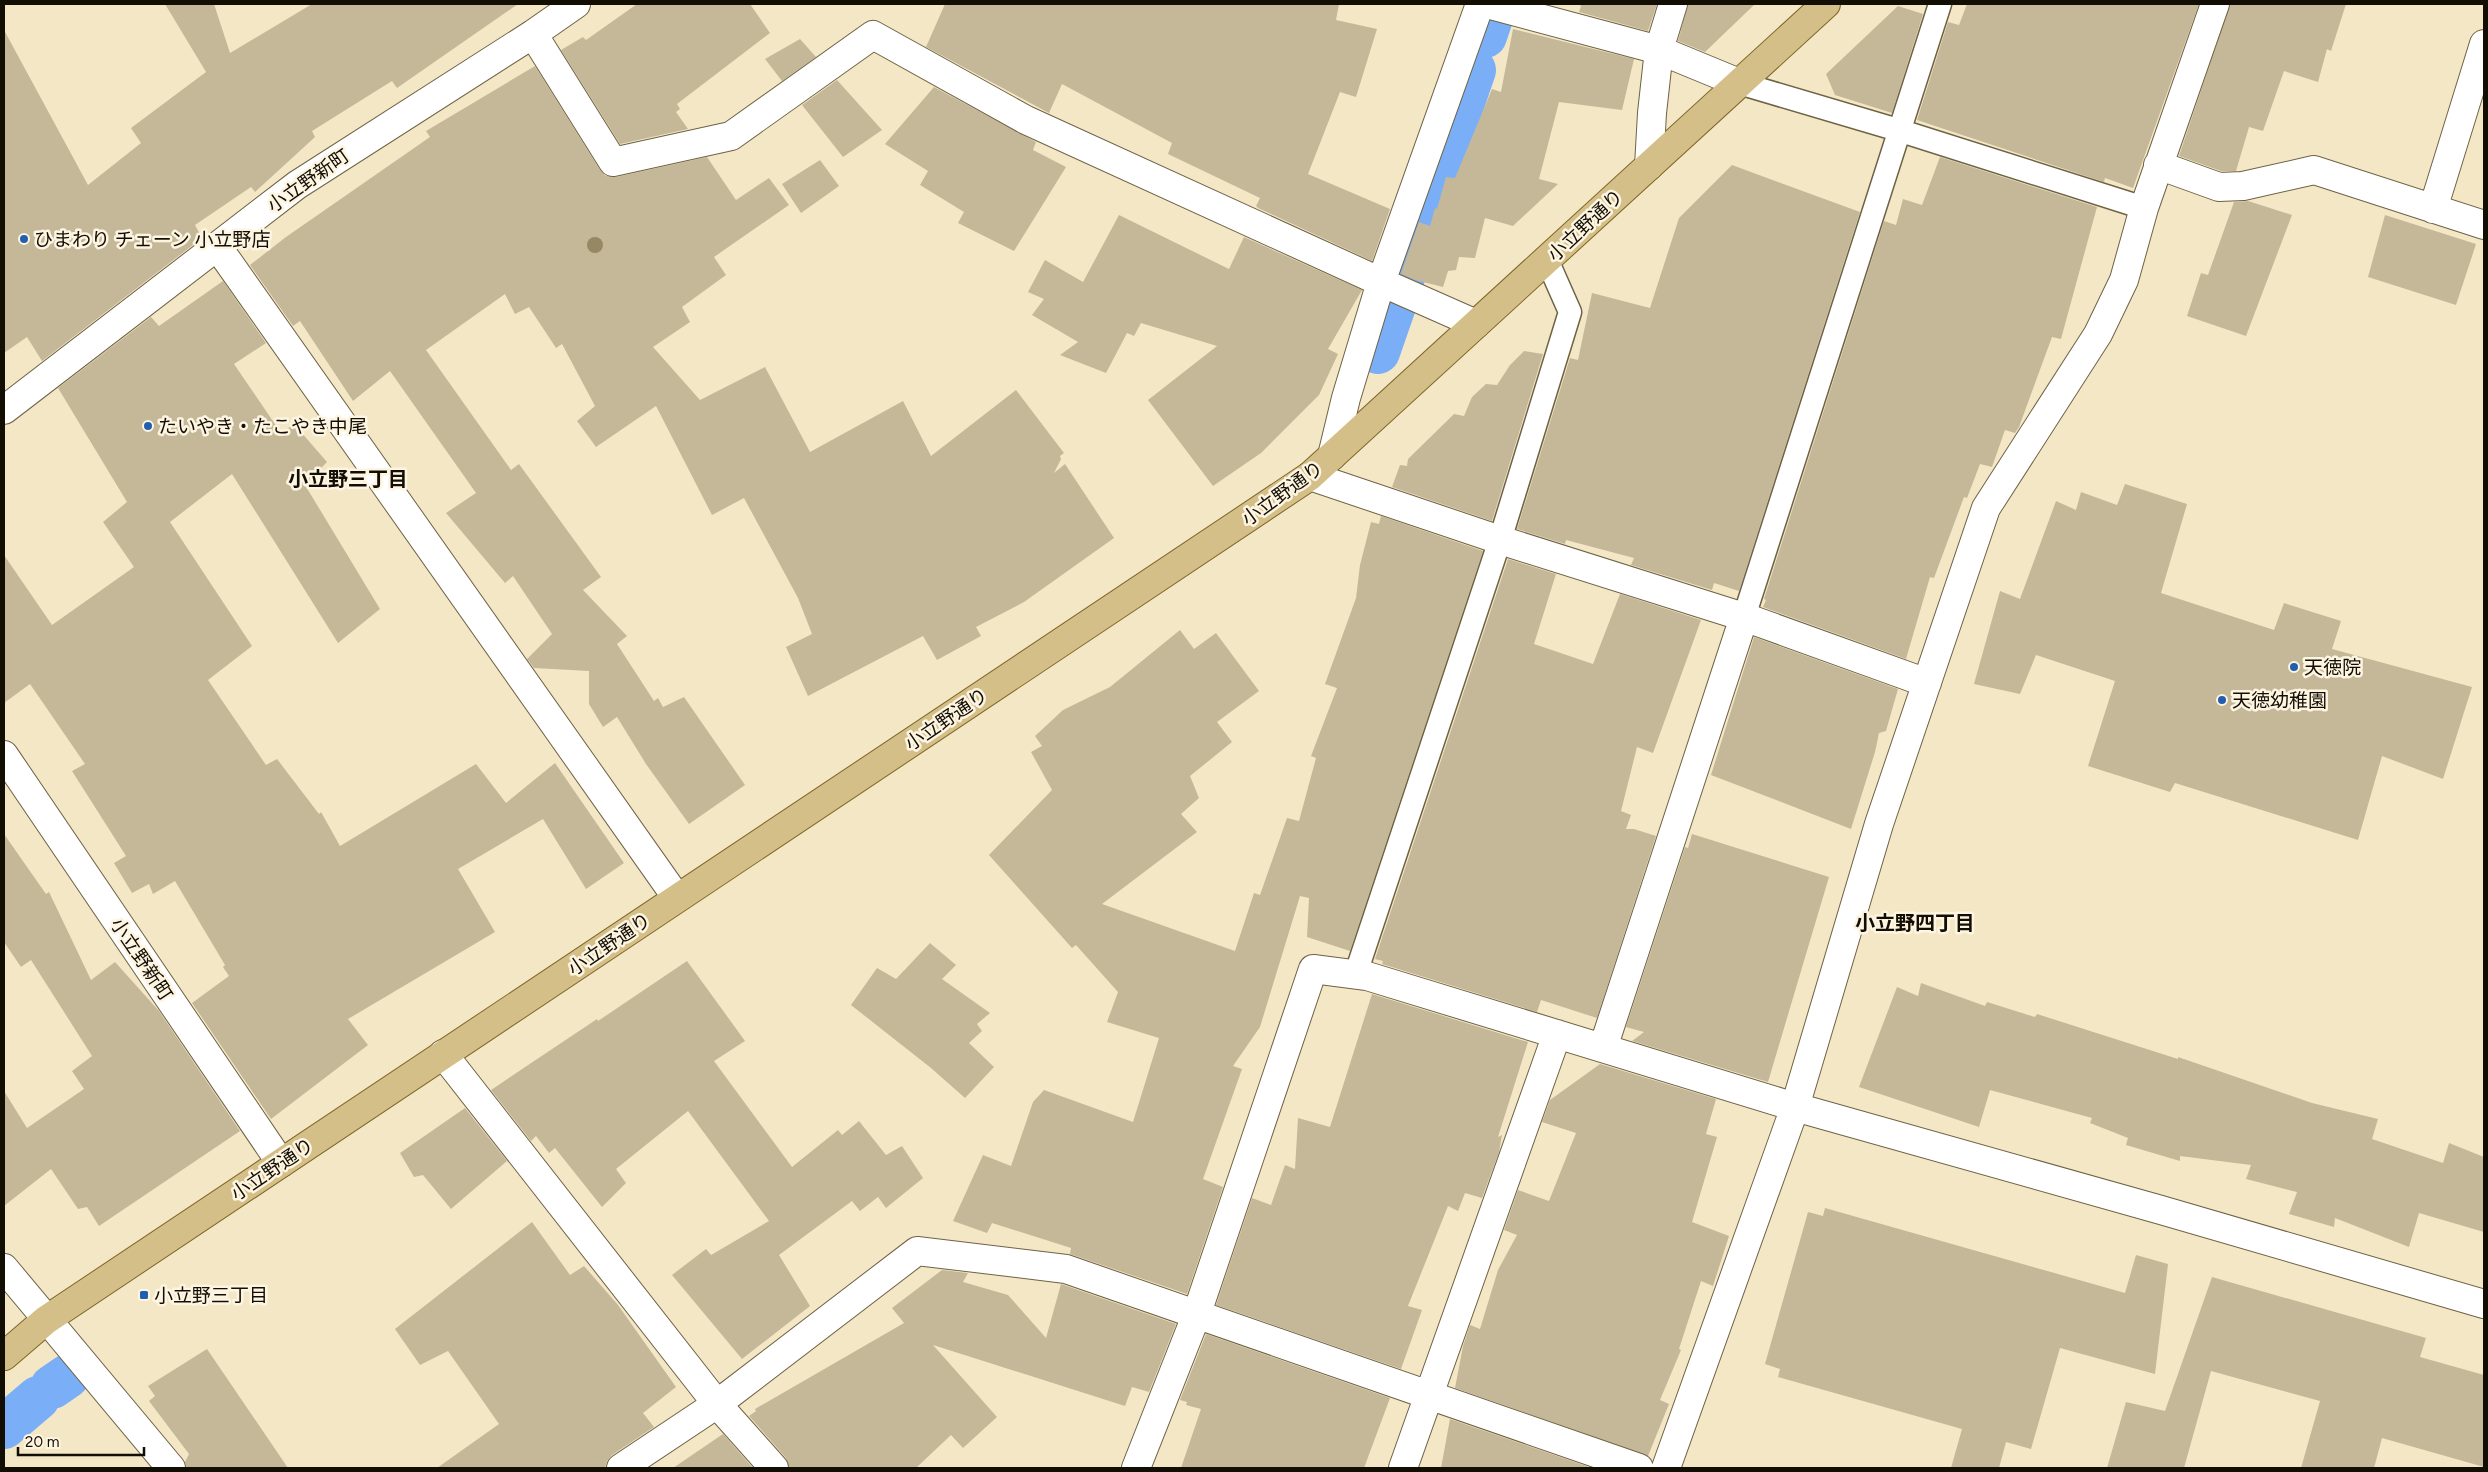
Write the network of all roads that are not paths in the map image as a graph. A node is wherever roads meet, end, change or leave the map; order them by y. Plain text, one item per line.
1 (576, 4) edge
2 (1480, 4) edge
3 (1486, 4) edge
4 (1674, 4) edge
5 (1826, 4) edge
6 (1940, 4) edge
7 (2215, 4) edge
8 (533, 34) junction
9 (2484, 44) edge
10 (1659, 50) junction
11 (1739, 83) junction
12 (1898, 130) junction
13 (2158, 165) junction
14 (1649, 166) junction
15 (2144, 208) junction
16 (2433, 209) junction
17 (2484, 225) edge
18 (217, 246) junction
19 (1547, 260) junction
20 (1381, 282) junction
21 (1476, 324) junction
22 (4, 410) edge
23 (1332, 456) junction
24 (1310, 476) junction
25 (1500, 540) junction
26 (1744, 617) junction
27 (1927, 683) junction
28 (4, 755) edge
29 (677, 898) junction
30 (1356, 973) junction
31 (1557, 1034) junction
32 (1604, 1048) junction
33 (443, 1054) junction
34 (1795, 1107) junction
35 (281, 1163) junction
36 (4, 1268) edge
37 (2484, 1304) edge
38 (1196, 1316) junction
39 (46, 1320) junction
40 (4, 1356) edge
41 (1428, 1396) junction
42 (717, 1404) junction
43 (171, 1468) edge
44 (621, 1468) edge
45 (774, 1468) edge
46 (1136, 1468) edge
47 (1403, 1468) edge
48 (1639, 1468) edge
49 (1666, 1468) edge

1 - 8 street, 小立野新町
2 - 20 street
3 - 10 street
4 - 10 street
5 - 11 main road, 小立野通り
6 - 12 lane
7 - 13 street
8 - 18 street, 小立野新町
8 - 20 street
9 - 16 street
10 - 11 street
10 - 14 street
11 - 12 lane
11 - 14 main road, 小立野通り
12 - 15 lane
12 - 26 lane
13 - 15 street
13 - 16 street
14 - 19 main road, 小立野通り
15 - 27 street
16 - 17 street
18 - 22 street, 小立野新町
18 - 29 street
19 - 21 main road, 小立野通り
19 - 25 lane
20 - 21 street
20 - 23 street
21 - 23 main road, 小立野通り
23 - 24 main road, 小立野通り
24 - 25 street
24 - 29 main road, 小立野通り
25 - 26 street
25 - 30 lane
26 - 27 street
26 - 32 street
27 - 34 street
28 - 35 street, 小立野新町
29 - 33 main road, 小立野通り
30 - 31 street
30 - 38 street
31 - 32 street
31 - 41 street
32 - 34 street
33 - 35 main road, 小立野通り
33 - 42 street
34 - 37 street
34 - 49 street
35 - 39 main road, 小立野通り
36 - 39 street
38 - 41 street
38 - 42 street
38 - 46 street
39 - 40 main road, 小立野通り
39 - 43 street
41 - 47 street
41 - 48 street
42 - 44 street
42 - 45 street

